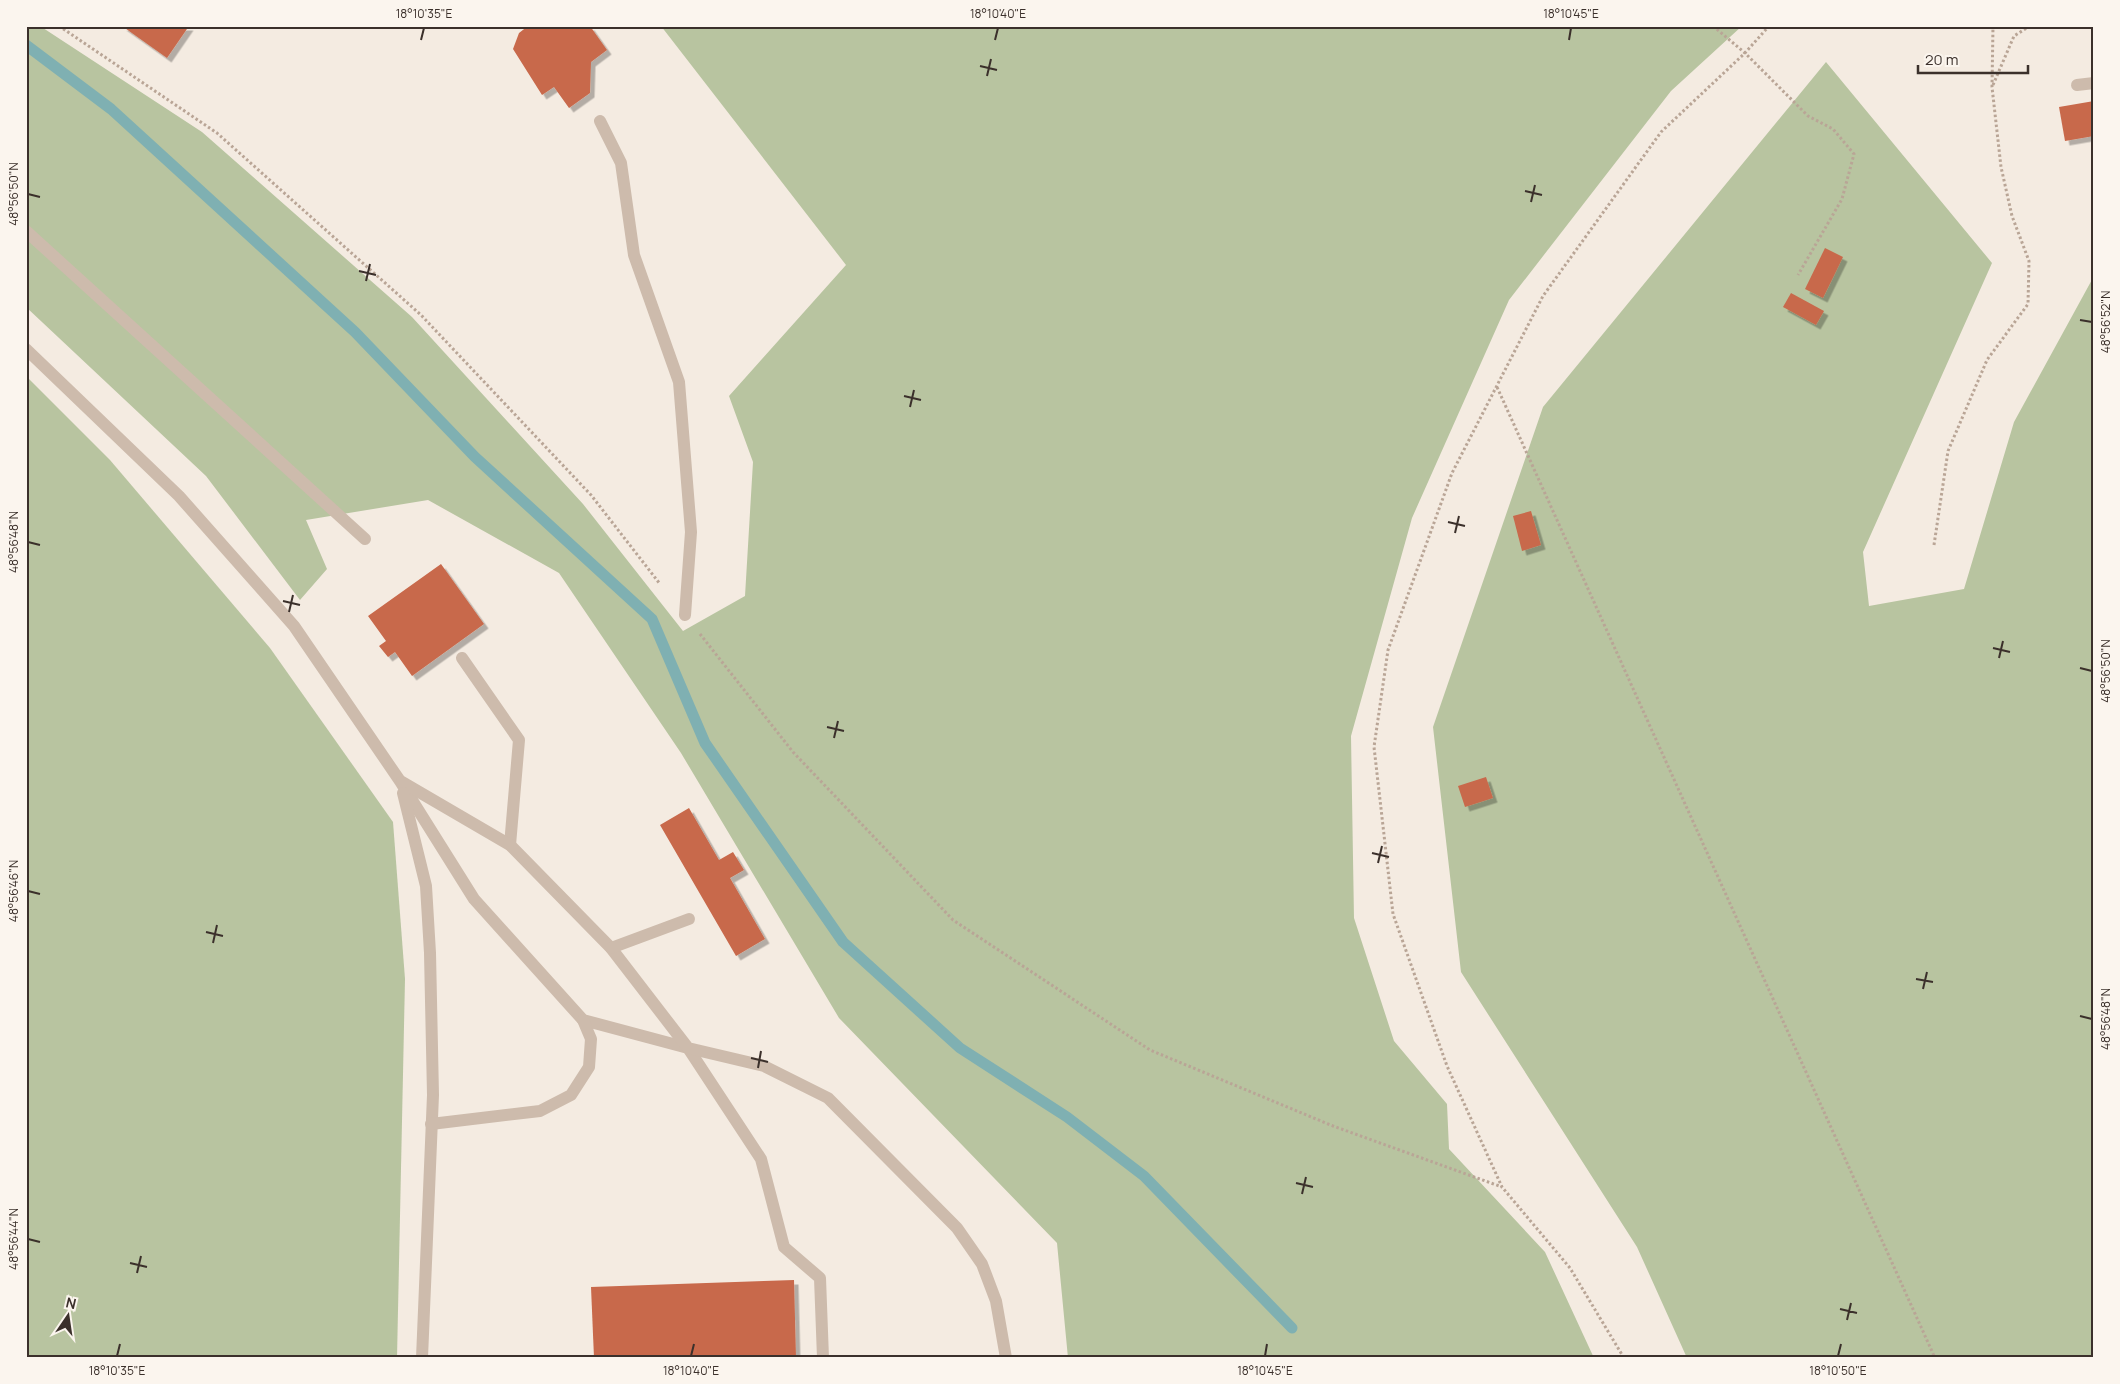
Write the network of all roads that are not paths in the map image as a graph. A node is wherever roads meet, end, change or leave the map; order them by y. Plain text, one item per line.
1 (2094, 83) edge
2 (2077, 85) dead end
3 (600, 121) dead end
4 (26, 231) edge
5 (26, 349) edge
6 (365, 539) dead end
7 (685, 615) road end
8 (462, 658) dead end
9 (400, 781) junction
10 (510, 845) junction
11 (689, 919) dead end
12 (611, 948) junction
13 (583, 1020) junction
14 (688, 1048) junction
15 (431, 1124) junction
16 (422, 1358) edge
17 (823, 1358) edge
18 (1006, 1358) edge

1 - 2 lane
3 - 7 lane
4 - 6 lane
5 - 9 lane
8 - 10 lane
9 - 10 lane
9 - 13 lane
9 - 15 lane
10 - 12 lane
11 - 12 lane
12 - 14 lane
13 - 14 lane
13 - 15 lane
14 - 17 lane
14 - 18 lane
15 - 16 lane

